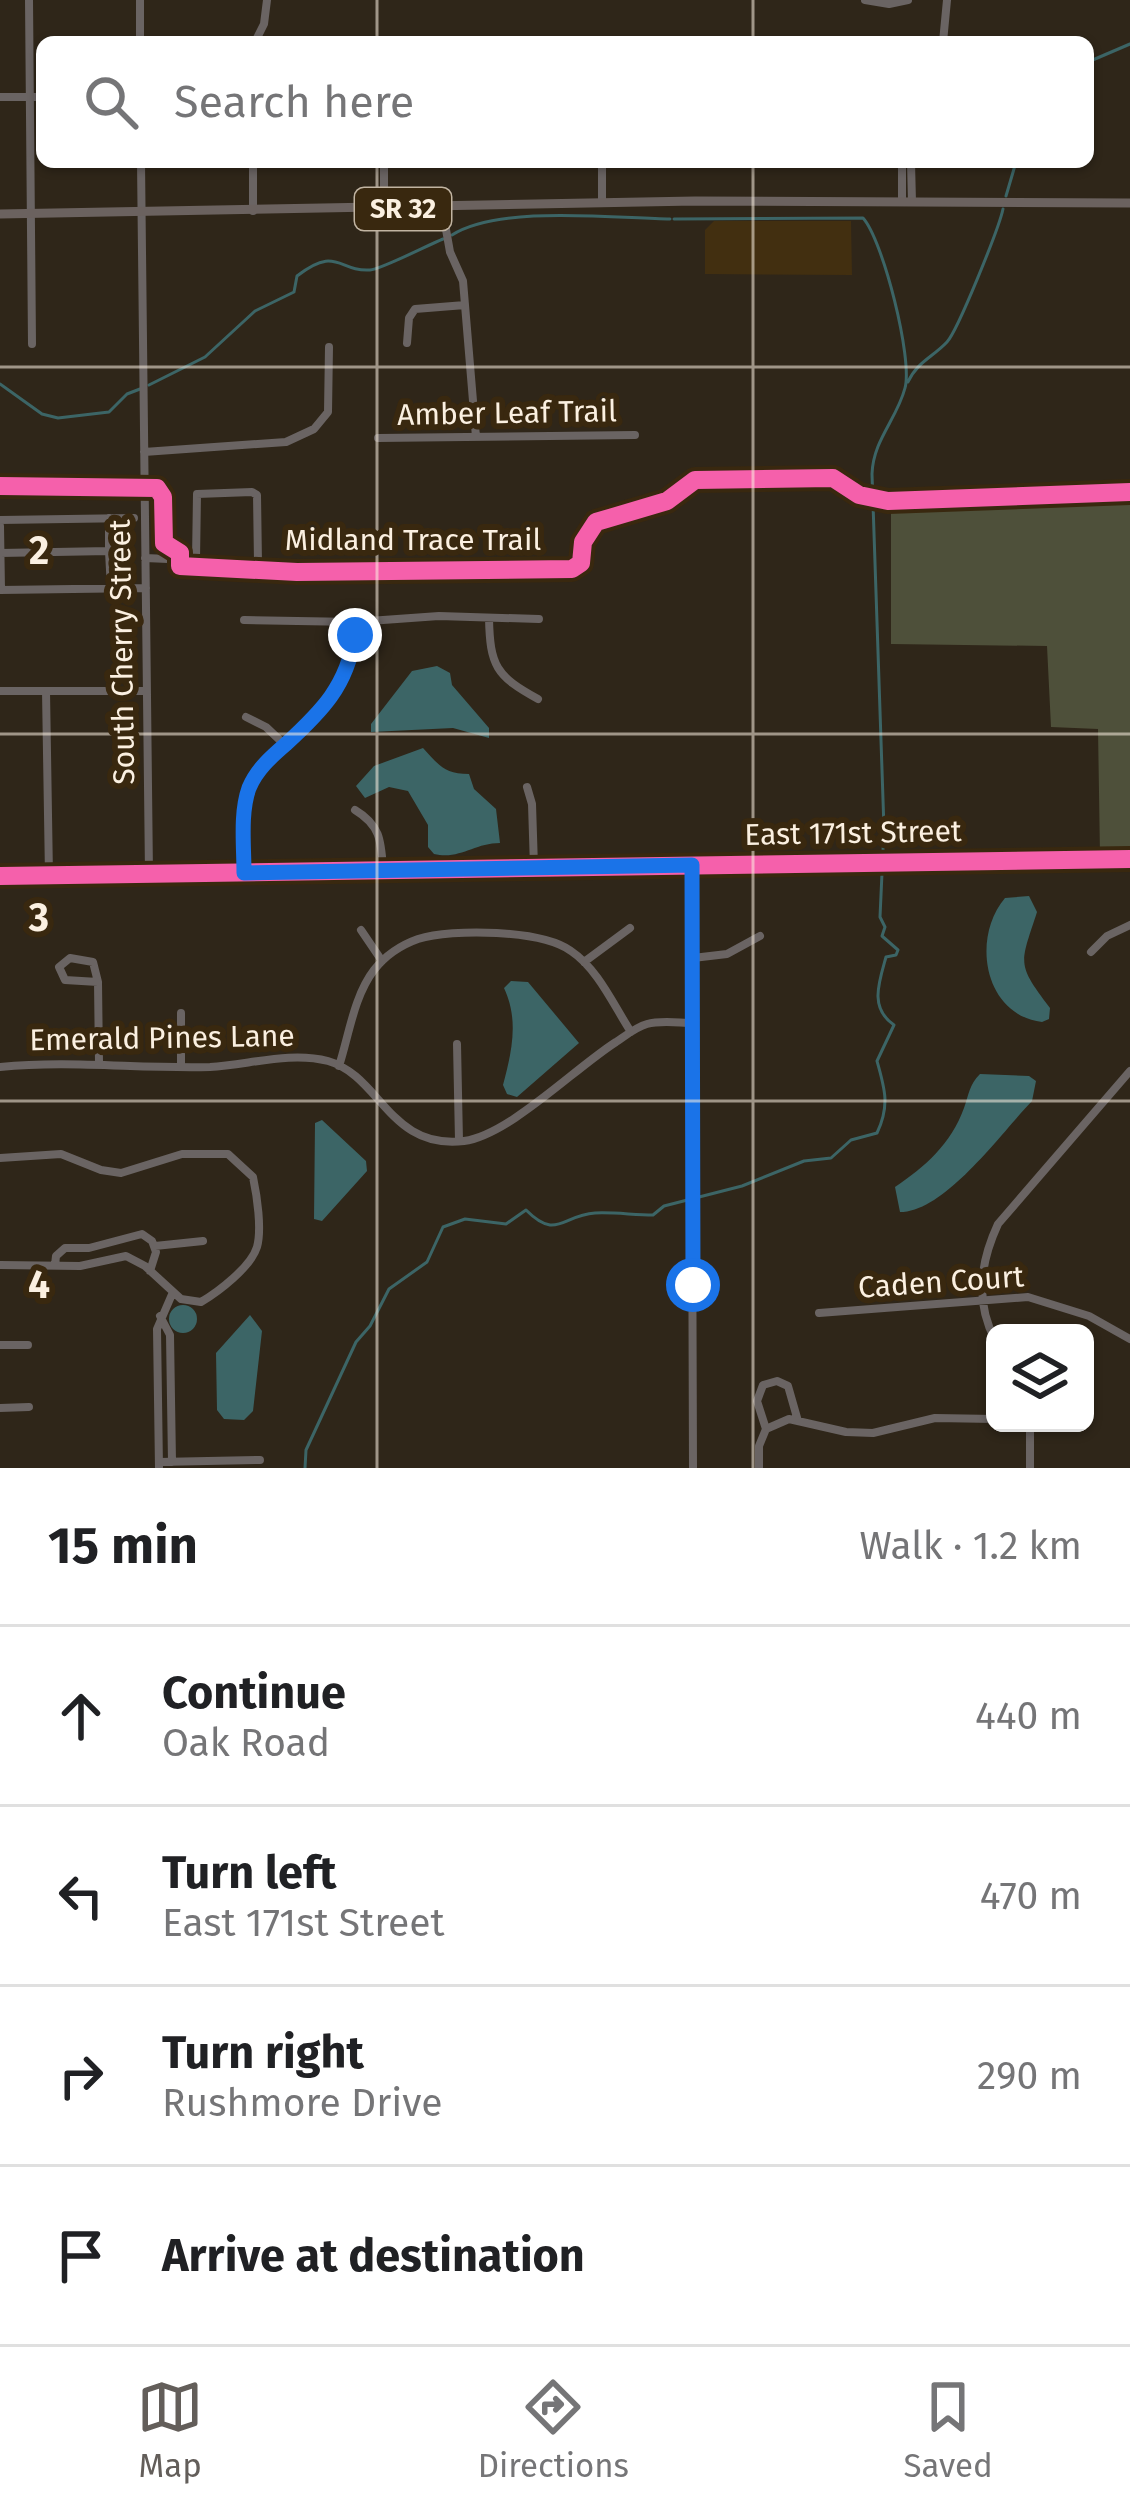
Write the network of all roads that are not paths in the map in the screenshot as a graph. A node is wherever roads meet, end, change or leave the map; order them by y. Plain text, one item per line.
1 (29, 0) edge
2 (140, 0) edge
3 (267, 0) edge
4 (866, 0) edge
5 (908, 0) edge
6 (946, 0) edge
7 (140, 36) edge
8 (258, 36) edge
9 (943, 36) edge
10 (30, 97) junction
11 (36, 97) edge
12 (0, 98) edge
13 (141, 168) edge
14 (253, 168) edge
15 (384, 168) edge
16 (602, 168) edge
17 (906, 168) edge
18 (602, 202) junction
19 (907, 202) junction
20 (1130, 203) edge
21 (442, 207) junction
22 (384, 209) junction
23 (253, 212) junction
24 (141, 213) junction
25 (0, 214) edge
26 (31, 214) junction
27 (464, 305) junction
28 (407, 343) dead end
29 (32, 344) dead end
30 (329, 347) dead end
31 (635, 435) dead end
32 (476, 437) junction
33 (378, 438) dead end
34 (144, 452) junction
35 (109, 518) junction
36 (134, 518) dead end
37 (0, 523) edge
38 (110, 551) junction
39 (0, 553) edge
40 (146, 558) junction
41 (196, 560) junction
42 (506, 562) dead end
43 (258, 563) junction
44 (146, 588) junction
45 (111, 589) junction
46 (0, 590) edge
47 (489, 618) junction
48 (539, 619) dead end
49 (244, 620) dead end
50 (355, 622) junction
51 (0, 691) edge
52 (46, 691) junction
53 (147, 691) junction
54 (538, 699) dead end
55 (246, 717) dead end
56 (285, 745) junction
57 (527, 787) dead end
58 (355, 809) dead end
59 (1130, 859) edge
60 (692, 865) junction
61 (534, 867) junction
62 (383, 868) junction
63 (244, 873) junction
64 (149, 875) junction
65 (0, 876) edge
66 (50, 876) junction
67 (1130, 925) edge
68 (630, 928) dead end
69 (361, 931) dead end
70 (760, 937) dead end
71 (1091, 952) dead end
72 (693, 958) junction
73 (382, 961) junction
74 (584, 962) junction
75 (98, 982) junction
76 (181, 1012) dead end
77 (693, 1023) junction
78 (631, 1032) junction
79 (457, 1044) dead end
80 (99, 1063) junction
81 (181, 1066) junction
82 (339, 1066) junction
83 (0, 1067) edge
84 (1130, 1071) edge
85 (459, 1141) junction
86 (0, 1158) edge
87 (203, 1240) dead end
88 (154, 1246) junction
89 (0, 1264) edge
90 (55, 1265) junction
91 (150, 1271) junction
92 (173, 1292) junction
93 (980, 1303) junction
94 (819, 1313) dead end
95 (160, 1316) junction
96 (989, 1324) edge
97 (1130, 1339) edge
98 (0, 1345) edge
99 (28, 1345) dead end
100 (29, 1407) dead end
101 (0, 1408) edge
102 (986, 1420) edge
103 (798, 1421) junction
104 (766, 1429) junction
105 (1030, 1432) edge
106 (260, 1460) dead end
107 (172, 1462) junction
108 (159, 1465) edge
109 (693, 1468) edge
110 (759, 1468) edge
111 (1030, 1468) edge

1 - 10 street
2 - 7 street
3 - 8 street
4 - 5 street
6 - 9 street
10 - 11 street
10 - 12 street
10 - 26 street
13 - 24 street, South Cherry Street
14 - 23 street
15 - 22 street
16 - 18 street
17 - 19 street
18 - 19 main road, SR 32
18 - 21 main road, SR 32
19 - 20 main road, SR 32
21 - 22 main road, SR 32
21 - 27 street
22 - 23 main road, SR 32
23 - 24 main road, SR 32
24 - 26 main road, SR 32
24 - 34 street, South Cherry Street
25 - 26 main road, SR 32
26 - 29 street
27 - 28 street
27 - 32 street
30 - 34 street
31 - 32 street, Amber Leaf Trail
32 - 33 street, Amber Leaf Trail
34 - 40 street, South Cherry Street
35 - 36 street
35 - 37 street
35 - 38 street
37 - 39 street
38 - 39 street
38 - 45 street
39 - 46 street
40 - 41 street
40 - 44 street, South Cherry Street
41 - 43 street
41 - 43 street
42 - 43 street
44 - 45 street
44 - 53 street, South Cherry Street
45 - 46 street
47 - 48 street
47 - 50 street
47 - 54 street
49 - 50 street
50 - 56 street
51 - 52 street
52 - 53 street
52 - 66 street
53 - 64 street, South Cherry Street
55 - 56 street
56 - 63 street
57 - 61 street
58 - 62 street
59 - 60 street, East 171st Street
60 - 61 street, East 171st Street
60 - 72 street
61 - 62 street, East 171st Street
62 - 63 street, East 171st Street
63 - 64 street, East 171st Street
64 - 66 street, East 171st Street
65 - 66 street, East 171st Street
67 - 71 street
68 - 74 street
69 - 73 street
70 - 72 street
72 - 77 street
73 - 74 street
73 - 82 street
74 - 78 street
75 - 75 street
75 - 80 street
76 - 81 street
77 - 78 street
77 - 109 street
78 - 85 street
79 - 85 street
80 - 81 street, Emerald Pines Lane
80 - 83 street, Emerald Pines Lane
81 - 82 street, Emerald Pines Lane
82 - 85 street
84 - 93 street
86 - 92 street
87 - 88 street
88 - 90 street
88 - 91 street
89 - 90 street
90 - 91 street
91 - 92 street
92 - 95 street
93 - 94 street, Caden Court
93 - 96 street
93 - 97 street, Caden Court
95 - 107 street
95 - 108 street
98 - 99 street
100 - 101 street
102 - 103 street
103 - 104 street
103 - 104 street
104 - 110 street
105 - 111 street
106 - 107 street
107 - 108 street

